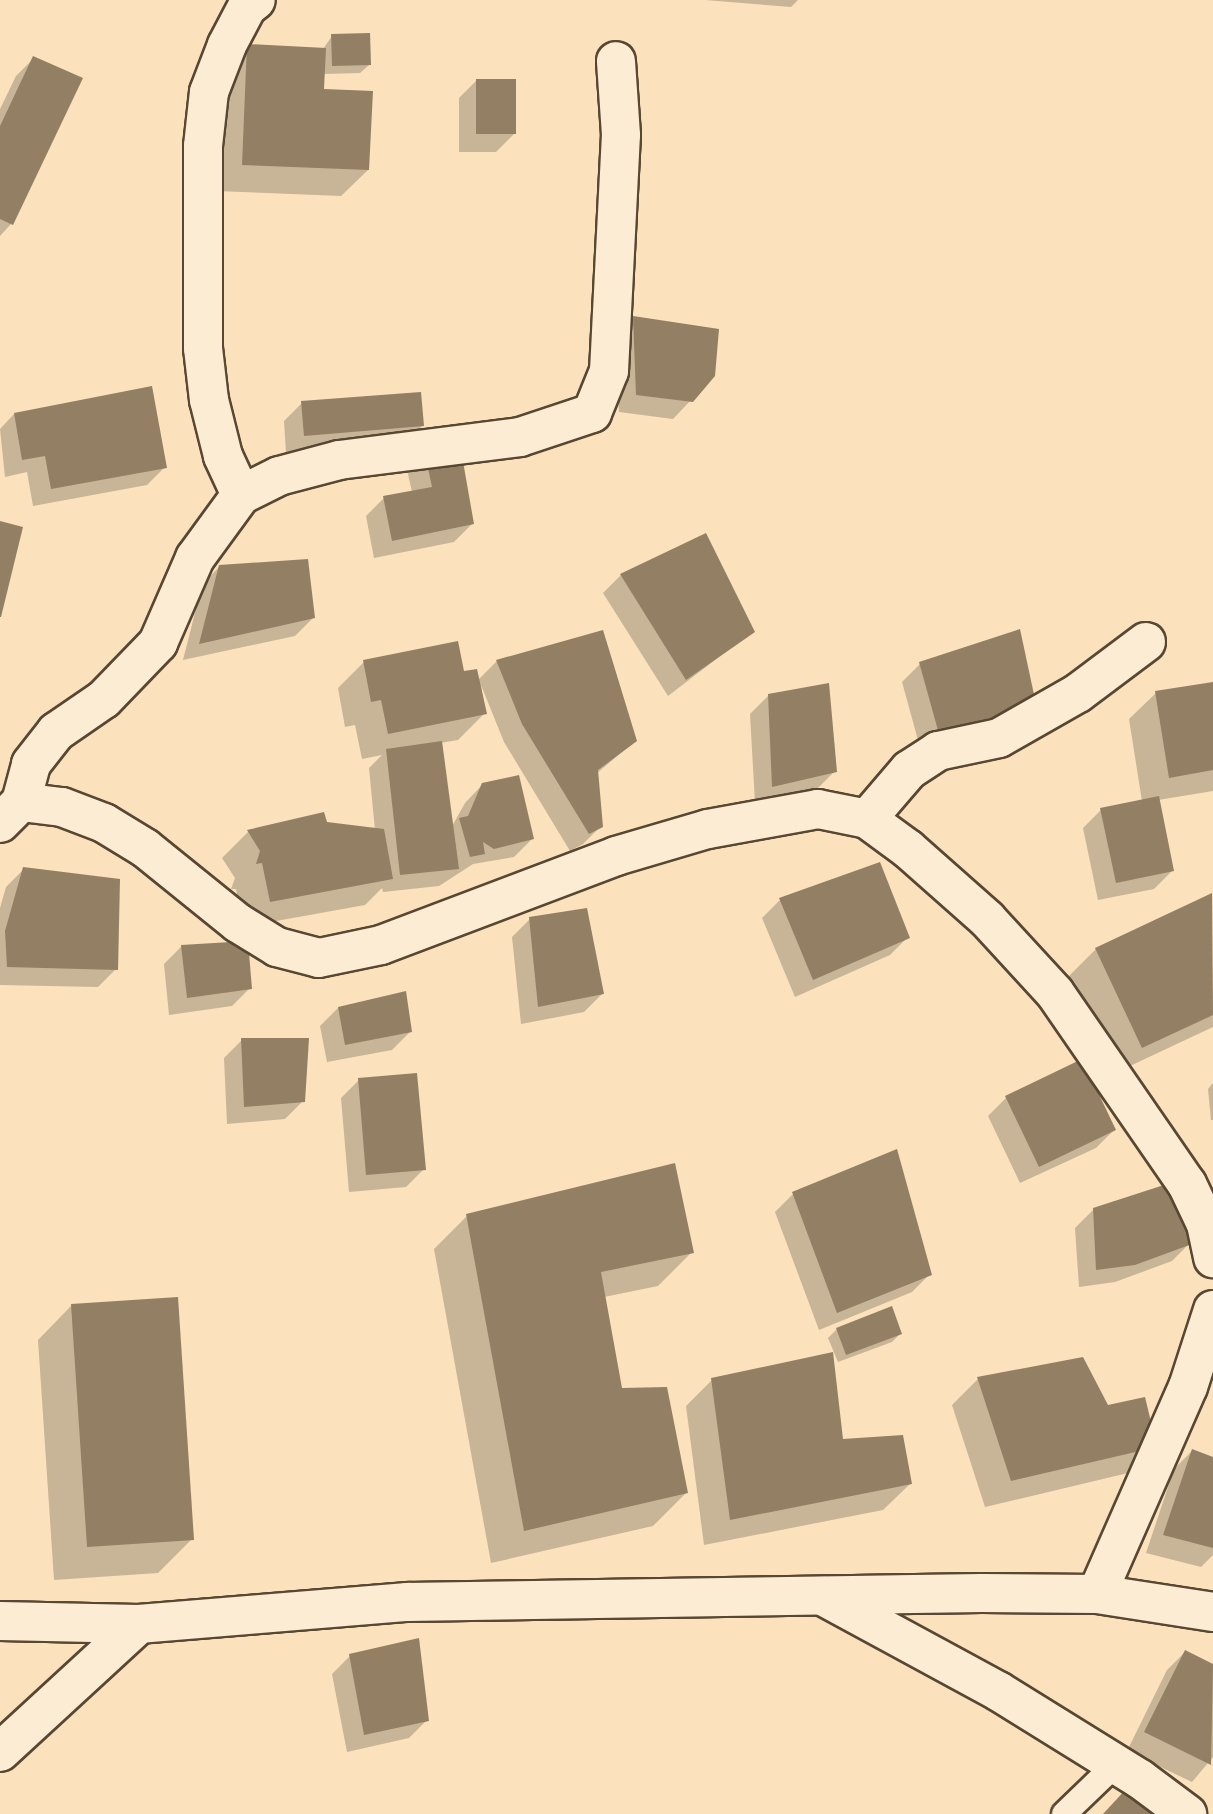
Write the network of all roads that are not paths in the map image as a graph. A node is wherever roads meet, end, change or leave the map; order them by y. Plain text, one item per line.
1 (256, 0) edge
2 (616, 61) dead end
3 (241, 495) junction
4 (1146, 642) dead end
5 (11, 813) edge
6 (867, 819) junction
7 (1213, 1258) edge
8 (1213, 1310) edge
9 (1097, 1594) junction
10 (822, 1596) junction
11 (1213, 1612) edge
12 (0, 1621) edge
13 (139, 1624) junction
14 (0, 1752) edge
15 (1116, 1764) junction
16 (1064, 1814) edge
17 (1186, 1814) edge

1 - 3 street
2 - 3 street
3 - 5 street
4 - 6 street
5 - 6 street
6 - 7 street
8 - 9 street
9 - 10 street
9 - 11 street
10 - 13 street
10 - 15 street
12 - 13 street
13 - 14 street
15 - 16 lane
15 - 17 street

